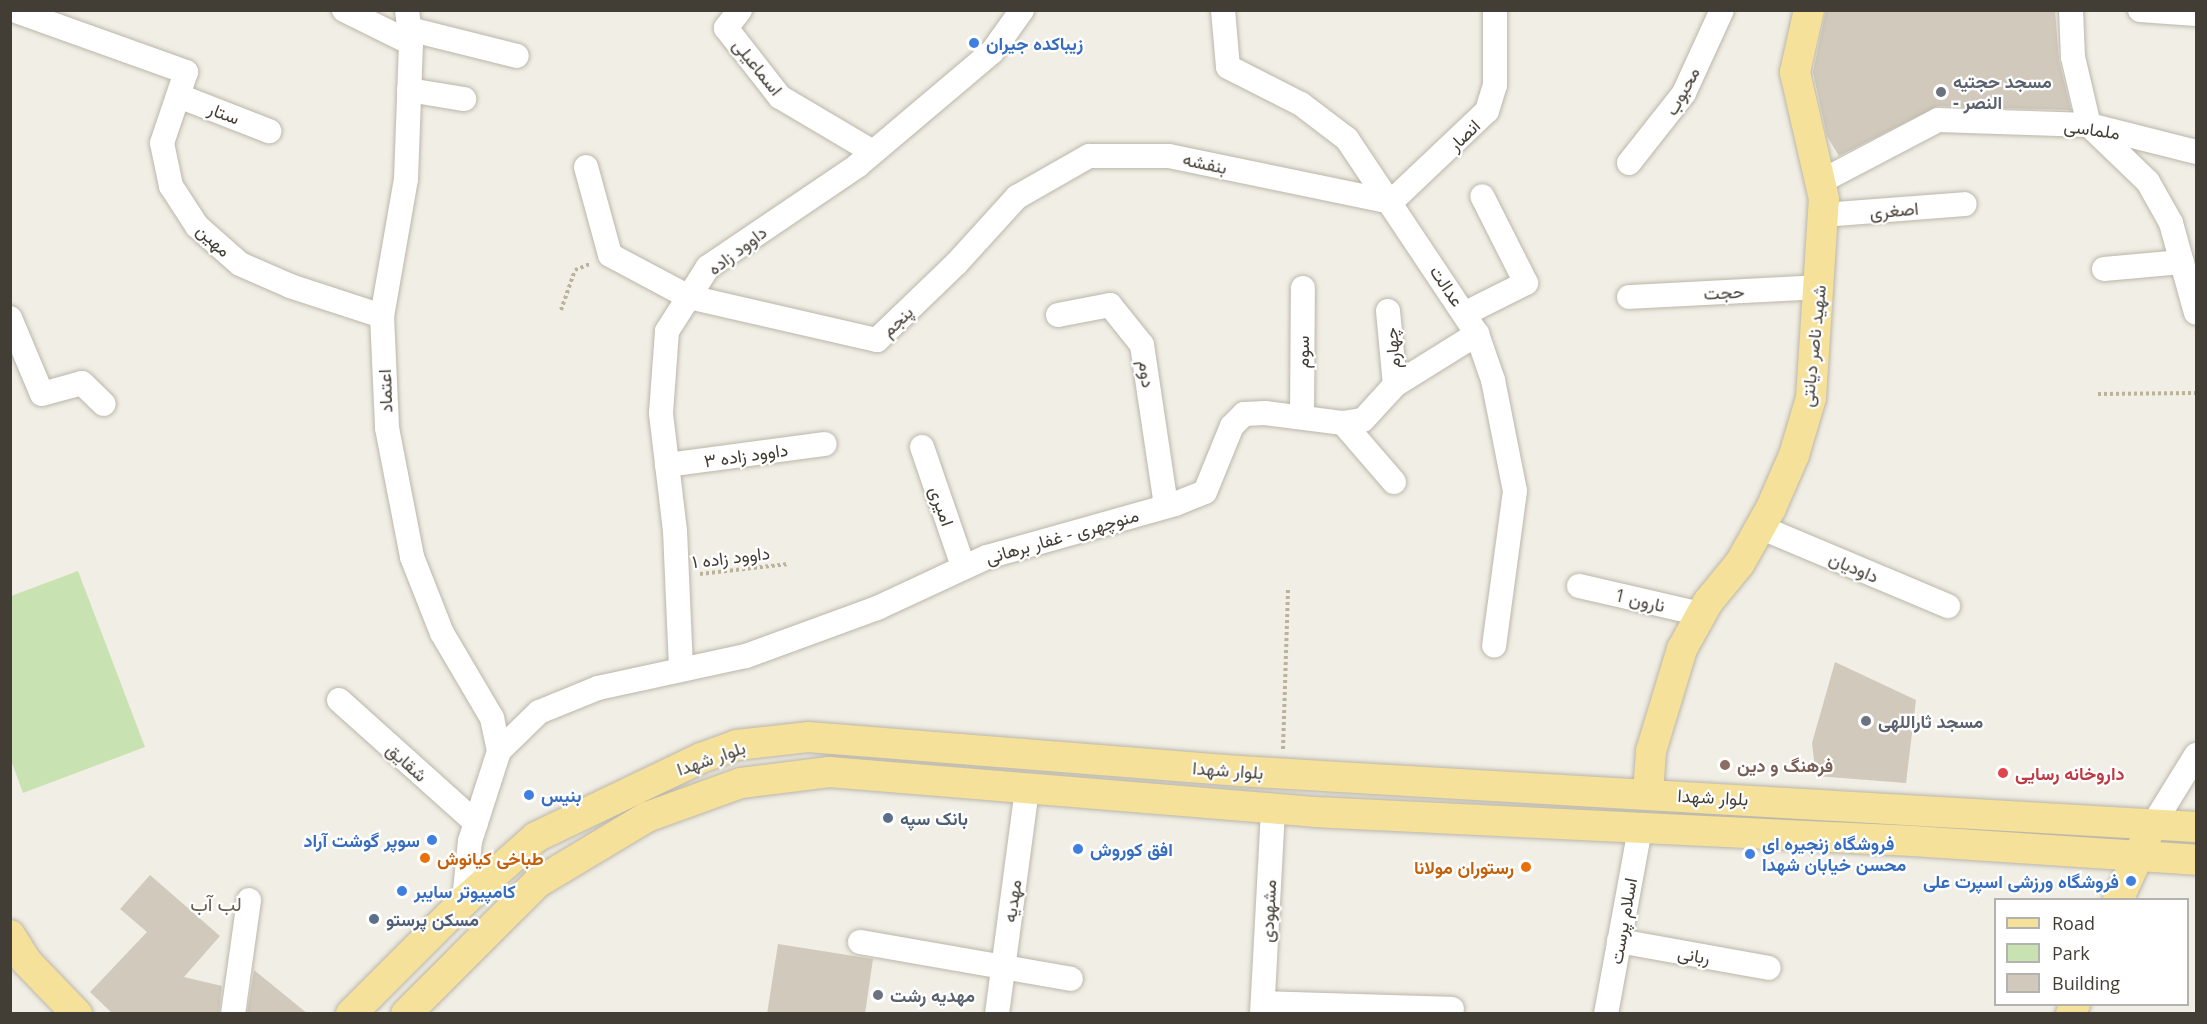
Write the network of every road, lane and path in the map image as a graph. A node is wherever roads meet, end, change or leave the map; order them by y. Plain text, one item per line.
1 (13, 10) edge
2 (344, 10) edge
3 (740, 10) edge
4 (1022, 10) edge
5 (1223, 10) edge
6 (1494, 10) edge
7 (1722, 10) edge
8 (1809, 10) edge
9 (2071, 10) edge
10 (2140, 10) edge
11 (2196, 14) edge
12 (409, 27) edge
13 (517, 57) dead end
14 (410, 90) junction
15 (178, 96) junction
16 (464, 99) dead end
17 (2089, 125) junction
18 (269, 131) dead end
19 (873, 152) junction
20 (2196, 152) edge
21 (1629, 163) dead end
22 (586, 167) dead end
23 (1820, 182) junction
24 (1027, 192) joint
25 (1482, 196) dead end
26 (1390, 202) junction
27 (1965, 204) dead end
28 (1823, 215) junction
29 (610, 255) junction
30 (2182, 262) junction
31 (2104, 269) dead end
32 (1820, 287) junction
33 (1303, 288) dead end
34 (689, 297) junction
35 (1629, 297) dead end
36 (561, 310) dead end
37 (1388, 311) dead end
38 (2196, 313) edge
39 (1058, 315) dead end
40 (382, 316) junction
41 (10, 318) edge
42 (1471, 324) junction
43 (1395, 385) junction
44 (2196, 393) edge
45 (2098, 394) dead end
46 (104, 404) dead end
47 (1302, 417) junction
48 (1343, 423) junction
49 (825, 444) dead end
50 (922, 447) dead end
51 (667, 465) junction
52 (1394, 482) dead end
53 (1166, 506) junction
54 (1760, 527) junction
55 (788, 564) dead end
56 (963, 566) junction
57 (677, 577) junction
58 (1579, 586) dead end
59 (1288, 588) dead end
60 (1948, 606) dead end
61 (1701, 614) junction
62 (1494, 646) dead end
63 (681, 668) junction
64 (339, 700) dead end
65 (499, 751) junction
66 (1029, 754) junction
67 (2196, 755) edge
68 (1283, 774) junction
69 (1027, 788) junction
70 (1648, 794) junction
71 (1273, 809) junction
72 (2154, 823) junction
73 (476, 824) junction
74 (2196, 827) edge
75 (1640, 828) junction
76 (2136, 856) junction
77 (2196, 860) edge
78 (2119, 898) edge
79 (249, 900) dead end
80 (464, 901) junction
81 (10, 935) edge
82 (1620, 941) junction
83 (860, 942) dead end
84 (1003, 967) junction
85 (1769, 968) dead end
86 (1071, 979) dead end
87 (1262, 1008) edge
88 (1452, 1009) dead end
89 (77, 1014) edge
90 (232, 1014) edge
91 (351, 1014) edge
92 (406, 1014) edge
93 (997, 1014) edge
94 (1606, 1014) edge

1 - 15 street, مهین
2 - 12 street
3 - 19 street, اسماعیلی
4 - 19 street, داوود زاده
5 - 26 street, عدالت
6 - 26 street, انصار
7 - 21 street, محبوب
8 - 23 main road, شهید ناصر دیانتی
9 - 17 street
10 - 11 street
12 - 13 street
12 - 14 street, اعتماد
14 - 16 street
14 - 40 street, اعتماد
15 - 18 street, ستار
15 - 40 street, مهین
17 - 20 street, ملماسی
17 - 23 street, ملماسی
17 - 30 street
19 - 34 street, داوود زاده
22 - 29 street
23 - 28 main road, شهید ناصر دیانتی
24 - 26 street, بنفشه
24 - 34 street, پنجم
25 - 42 street, منوچهری - غفار برهانی
26 - 42 street, عدالت
27 - 28 street, اصغری
28 - 32 main road, شهید ناصر دیانتی
29 - 34 street
29 - 36 path
30 - 31 street
30 - 38 street
32 - 35 street, حجت
32 - 54 main road, شهید ناصر دیانتی
33 - 47 street, سوم
34 - 51 street, داوود زاده
37 - 43 street, چهارم
39 - 53 street, دوم
40 - 65 street, اعتماد
41 - 46 street
42 - 43 street, منوچهری - غفار برهانی
42 - 62 street, عدالت
43 - 48 street, منوچهری - غفار برهانی
44 - 45 path
47 - 48 street, منوچهری - غفار برهانی
47 - 53 street, منوچهری - غفار برهانی
48 - 52 street
49 - 51 street, داوود زاده ۳
50 - 56 street, امیری
51 - 57 street, داوود زاده
53 - 56 street, منوچهری - غفار برهانی
54 - 60 street, داودیان
54 - 61 main road, شهید ناصر دیانتی
55 - 57 path, داوود زاده ۱
56 - 63 street, منوچهری - غفار برهانی
57 - 63 street, داوود زاده
58 - 61 street, نارون 1
59 - 68 path
61 - 70 main road, شهید ناصر دیانتی
63 - 65 street, منوچهری - غفار برهانی
64 - 73 street, شقایق
65 - 73 street
66 - 68 main road, بلوار شهدا
66 - 69 main road
66 - 80 main road, بلوار شهدا
67 - 72 street
68 - 70 main road, بلوار شهدا
69 - 71 main road, بلوار شهدا
69 - 84 street, مهدیه
69 - 92 main road, بلوار شهدا
70 - 72 main road, بلوار شهدا
71 - 75 main road, بلوار شهدا
71 - 87 street, مشهودی
72 - 74 main road, بلوار شهدا
72 - 76 main road
73 - 80 street
75 - 76 main road, بلوار شهدا
75 - 82 street, اسلام پرست
76 - 77 main road, بلوار شهدا
76 - 78 main road
79 - 90 street
80 - 91 main road, بلوار شهدا
81 - 89 main road
82 - 85 street, ربانی
82 - 94 street, اسلام پرست
83 - 84 street
84 - 86 street
84 - 93 street, مهدیه
87 - 88 street

